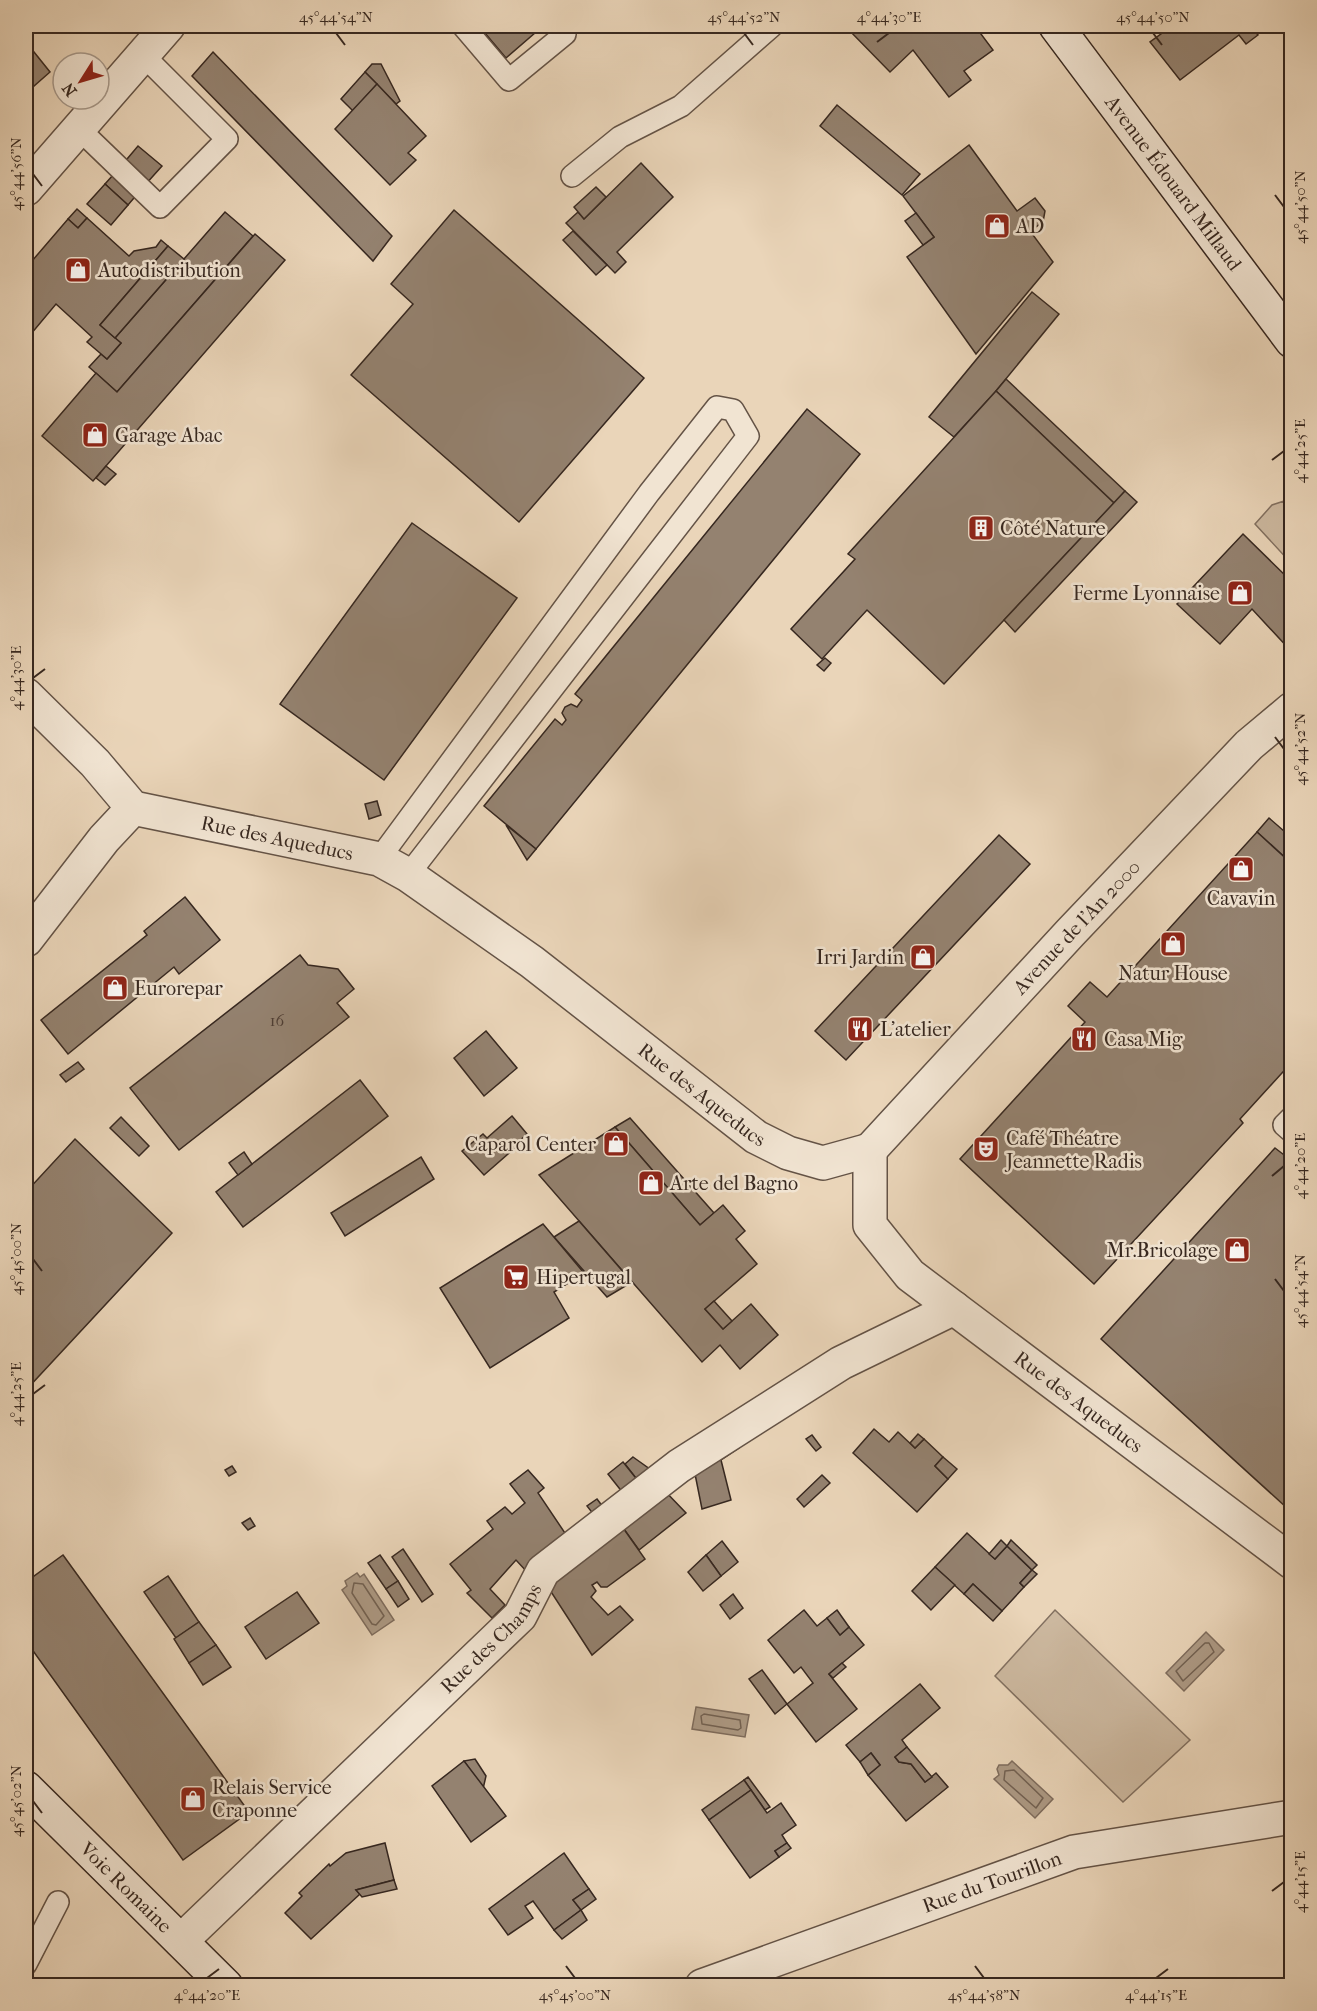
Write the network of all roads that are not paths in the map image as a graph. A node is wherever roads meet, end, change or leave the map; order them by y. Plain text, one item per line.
1 (168, 26) edge
2 (463, 26) edge
3 (772, 26) edge
4 (1056, 26) edge
5 (565, 34) dead end
6 (143, 55) junction
7 (78, 128) junction
8 (572, 176) dead end
9 (26, 189) edge
10 (1292, 341) edge
11 (26, 695) edge
12 (1292, 710) edge
13 (133, 808) junction
14 (379, 859) junction
15 (408, 875) junction
16 (26, 940) edge
17 (1292, 1117) edge
18 (1292, 1132) edge
19 (870, 1150) junction
20 (954, 1308) junction
21 (1292, 1562) edge
22 (26, 1788) edge
23 (1292, 1817) edge
24 (58, 1902) dead end
25 (181, 1941) junction
26 (26, 1964) edge
27 (226, 1986) edge
28 (702, 1986) edge

1 - 6 street
2 - 5 lane
3 - 8 lane
4 - 10 street, Avenue Édouard Millaud
6 - 7 street
6 - 7 lane
7 - 9 street
11 - 13 street
12 - 19 street, Avenue de l'An 2000
13 - 14 street, Rue des Aqueducs
13 - 16 street
14 - 15 street, Rue des Aqueducs
14 - 15 lane
15 - 19 street, Rue des Aqueducs
17 - 18 lane
19 - 20 street, Rue des Aqueducs
20 - 21 street, Rue des Aqueducs
20 - 25 street, Rue des Champs
22 - 25 street, Voie Romaine
23 - 28 street, Rue du Tourillon
24 - 26 lane
25 - 27 street, Voie Romaine

